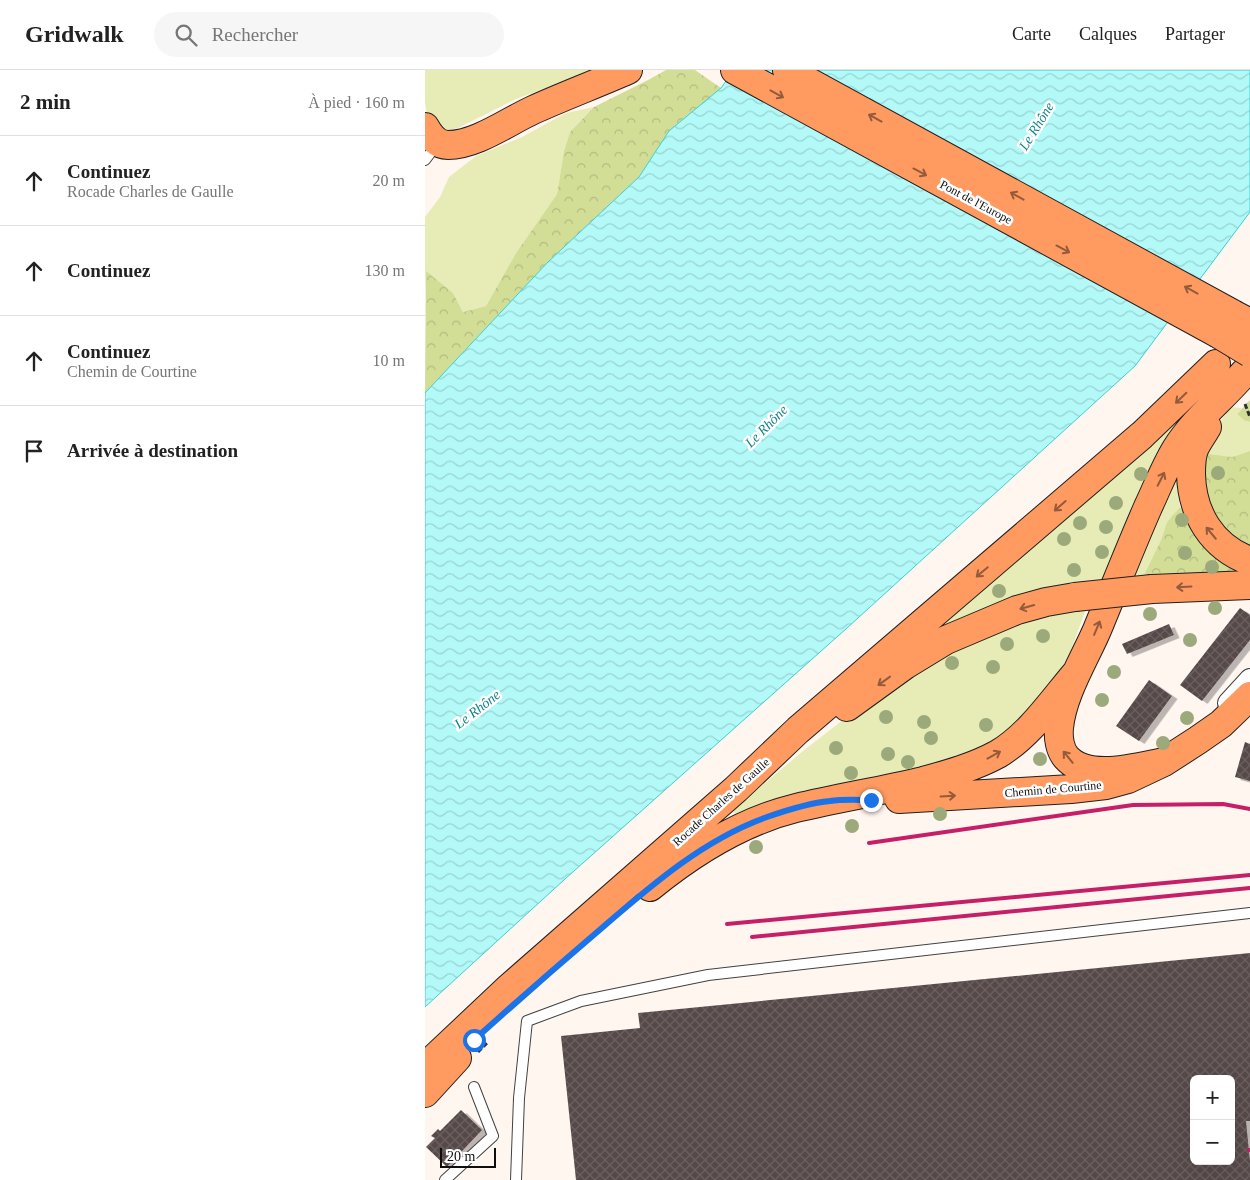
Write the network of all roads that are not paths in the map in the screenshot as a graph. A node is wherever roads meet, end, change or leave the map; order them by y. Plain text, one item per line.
1 (628, 70) edge
2 (735, 70) edge
3 (787, 70) edge
4 (429, 143) edge
5 (1238, 322) edge
6 (1250, 346) edge
7 (1247, 363) edge
8 (1216, 364) dead end
9 (1227, 394) junction
10 (1250, 562) edge
11 (1250, 585) edge
12 (1077, 672) junction
13 (1250, 679) edge
14 (1250, 696) edge
15 (1221, 724) junction
16 (1164, 762) junction
17 (735, 789) junction
18 (830, 801) junction
19 (1250, 913) edge
20 (425, 1067) edge
21 (474, 1087) dead end
22 (425, 1093) edge
23 (445, 1180) edge
24 (516, 1180) edge

1 - 4 main road
2 -> 5 main road, Pont de l'Europe
5 -> 3 main road, Pont de l'Europe
5 - 6 main road, bridge
5 - 7 main road, bridge
7 - 9 main road
8 -> 17 main road, Rocade Charles de Gaulle
10 -> 9 main road
12 -> 9 main road
11 -> 17 main road, bridge
16 -> 12 main road
18 -> 12 main road
13 - 15 street
14 - 15 main road, Chemin de Courtine
15 - 16 main road, Chemin de Courtine
18 -> 16 main road, Chemin de Courtine
17 - 20 main road, Rocade Charles de Gaulle
18 - 22 main road
19 - 24 lane
21 - 23 lane

